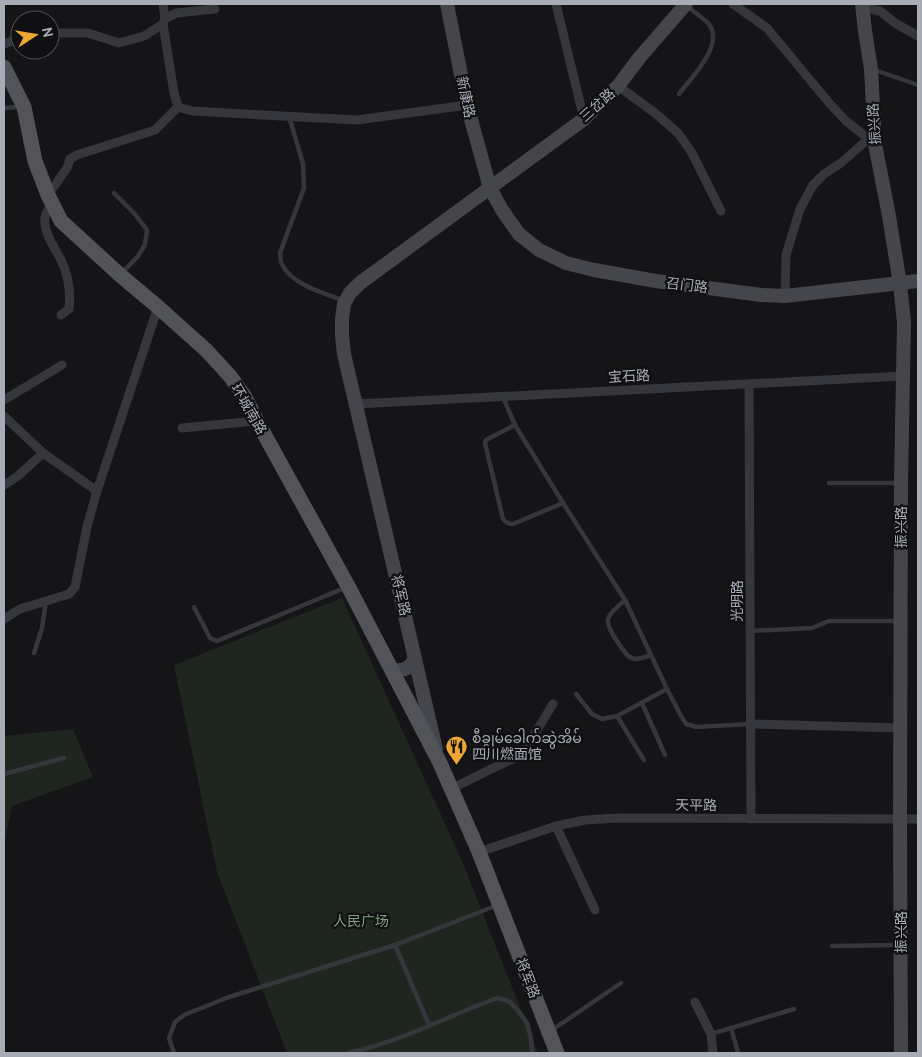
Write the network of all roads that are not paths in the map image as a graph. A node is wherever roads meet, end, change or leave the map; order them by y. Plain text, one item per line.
1 (163, 4) edge
2 (448, 4) edge
3 (556, 4) edge
4 (686, 4) edge
5 (733, 4) edge
6 (862, 6) edge
7 (215, 9) dead end
8 (164, 22) junction
9 (60, 33) edge
10 (918, 36) edge
11 (4, 68) edge
12 (871, 69) junction
13 (918, 85) edge
14 (618, 86) junction
15 (679, 94) dead end
16 (467, 105) junction
17 (24, 107) junction
18 (178, 107) junction
19 (4, 108) edge
20 (289, 116) junction
21 (584, 119) junction
22 (871, 142) junction
23 (490, 188) junction
24 (114, 193) dead end
25 (50, 199) junction
26 (721, 211) dead end
27 (120, 275) junction
28 (918, 281) edge
29 (900, 284) junction
30 (785, 296) junction
31 (346, 301) junction
32 (158, 307) junction
33 (61, 315) dead end
34 (62, 364) dead end
35 (903, 376) junction
36 (749, 384) junction
37 (502, 396) junction
38 (4, 400) edge
39 (356, 404) junction
40 (4, 416) edge
41 (257, 421) junction
42 (515, 425) junction
43 (182, 428) dead end
44 (43, 452) junction
45 (829, 483) dead end
46 (901, 483) junction
47 (4, 484) edge
48 (97, 491) junction
49 (563, 503) junction
50 (348, 586) junction
51 (625, 600) junction
52 (46, 601) junction
53 (194, 607) dead end
54 (4, 620) edge
55 (901, 621) junction
56 (750, 631) junction
57 (34, 653) dead end
58 (651, 655) junction
59 (415, 658) junction
60 (392, 670) junction
61 (666, 689) junction
62 (576, 694) dead end
63 (642, 703) junction
64 (553, 704) dead end
65 (617, 716) junction
66 (751, 724) junction
67 (901, 728) junction
68 (665, 755) dead end
69 (64, 758) dead end
70 (644, 760) dead end
71 (440, 763) junction
72 (4, 774) edge
73 (451, 789) junction
74 (751, 819) junction
75 (900, 819) junction
76 (918, 819) edge
77 (556, 826) junction
78 (479, 852) junction
79 (499, 904) junction
80 (595, 910) dead end
81 (395, 945) junction
82 (901, 945) junction
83 (832, 946) dead end
84 (621, 984) dead end
85 (695, 1002) dead end
86 (794, 1009) dead end
87 (542, 1016) junction
88 (526, 1023) junction
89 (429, 1025) junction
90 (731, 1028) junction
91 (549, 1032) junction
92 (711, 1034) junction
93 (366, 1051) edge
94 (174, 1053) edge
95 (348, 1053) edge
96 (532, 1053) edge
97 (557, 1053) edge
98 (713, 1053) edge
99 (738, 1053) edge
100 (901, 1053) edge

1 - 8 street
2 - 16 main road, 新康路
3 - 21 street
4 - 14 main road, 三岔路
4 - 15 lane
5 - 22 street
6 - 10 street
6 - 12 main road, 振兴路
7 - 8 street
8 - 9 street
8 - 18 street
11 - 17 main road, 环城南路
12 - 13 lane
12 - 22 main road, 振兴路
14 - 21 main road, 三岔路
14 - 26 street
16 - 20 street
16 - 23 main road, 新康路
17 - 19 lane
17 - 25 main road, 环城南路
18 - 20 street
18 - 25 street
20 - 31 lane
21 - 23 main road, 三岔路
22 - 29 main road, 振兴路
22 - 30 street
23 - 30 main road, 召门路
23 - 31 main road
24 - 27 lane
25 - 27 main road, 环城南路
25 - 33 street
27 - 32 main road, 环城南路
28 - 29 main road, 召门路
29 - 30 main road, 召门路
29 - 35 main road, 振兴路
31 - 39 main road, 将军路
32 - 41 main road, 环城南路
32 - 48 street
34 - 38 street
35 - 36 street, 宝石路
35 - 46 main road, 振兴路
36 - 37 street, 宝石路
36 - 56 street, 光明路
37 - 39 street, 宝石路
37 - 42 lane
39 - 59 main road, 将军路
40 - 44 street
41 - 43 street
41 - 50 main road, 环城南路
42 - 49 lane
42 - 49 lane
44 - 47 street
44 - 48 street
45 - 46 lane
46 - 55 main road, 振兴路
48 - 52 street
49 - 51 lane
50 - 53 lane
50 - 60 main road, 环城南路
51 - 58 lane
51 - 58 lane
52 - 54 street
52 - 57 lane
55 - 56 lane
55 - 67 main road, 振兴路
56 - 66 street, 光明路
58 - 61 lane
59 - 60 main road
59 - 71 main road, 将军路
60 - 71 main road, 环城南路
61 - 63 lane
61 - 66 lane
62 - 65 lane
63 - 65 lane
63 - 68 lane
64 - 73 street
65 - 70 lane
66 - 67 street
66 - 74 street, 光明路
67 - 75 main road, 振兴路
69 - 72 lane
71 - 73 main road, 将军路
73 - 78 main road, 将军路
74 - 75 street, 天平路
74 - 77 street, 天平路
75 - 76 street, 天平路
75 - 82 main road, 振兴路
77 - 78 street, 天平路
77 - 80 street
78 - 79 main road, 将军路
79 - 81 lane
79 - 87 main road, 将军路
81 - 89 lane
81 - 94 lane
82 - 83 lane
82 - 100 main road, 振兴路
84 - 91 lane
85 - 92 street
86 - 90 lane
87 - 88 lane
87 - 91 main road, 将军路
88 - 89 lane
88 - 96 lane
89 - 93 lane
90 - 92 lane
90 - 99 lane
91 - 97 main road, 将军路
92 - 98 street
93 - 95 lane

